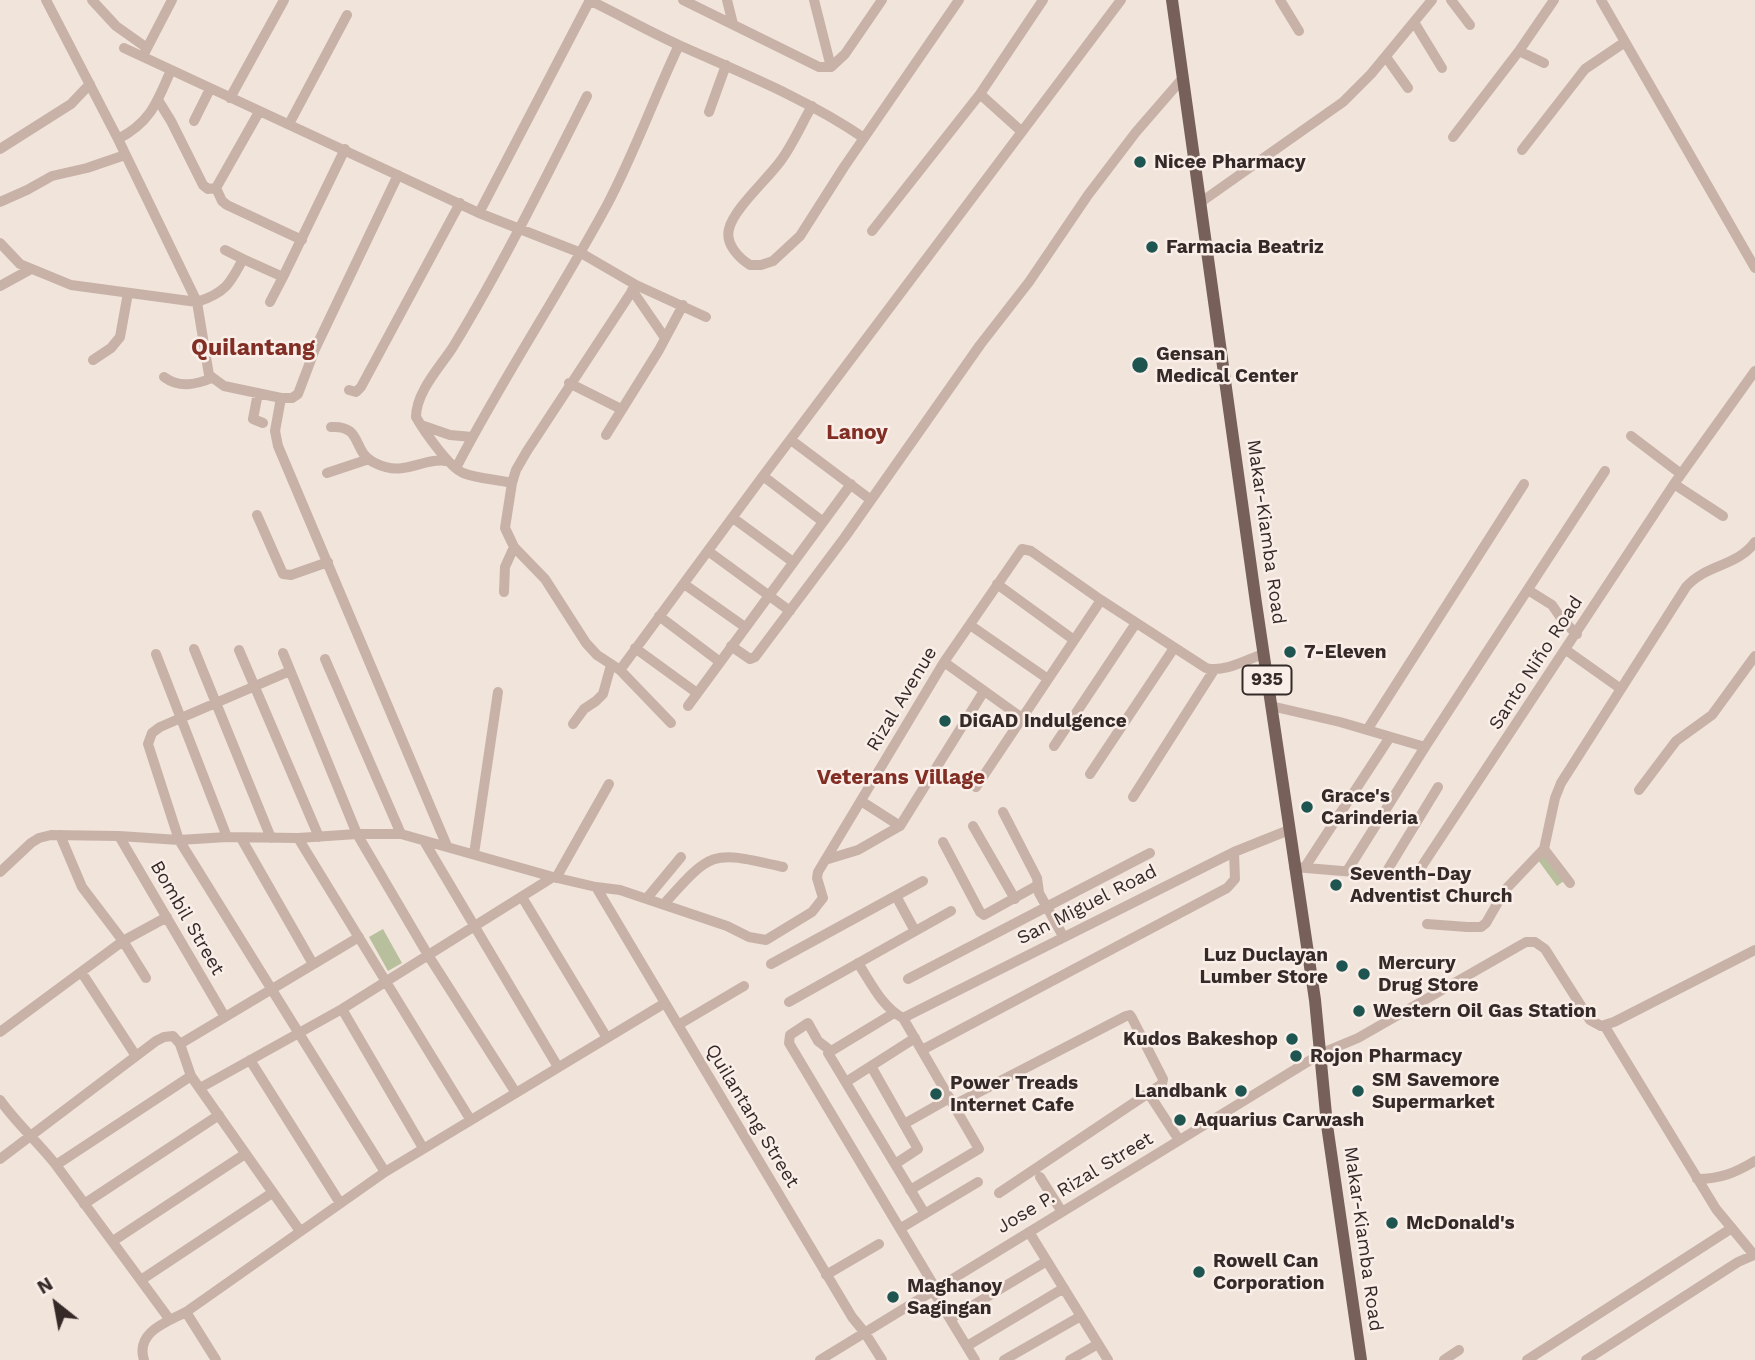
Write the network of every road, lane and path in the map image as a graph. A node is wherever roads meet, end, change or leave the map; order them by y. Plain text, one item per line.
1 (46, 0) edge
2 (92, 0) edge
3 (172, 0) edge
4 (284, 0) edge
5 (590, 0) edge
6 (683, 0) edge
7 (727, 0) edge
8 (814, 0) edge
9 (959, 0) edge
10 (1121, 0) edge
11 (1172, 0) edge
12 (1280, 0) edge
13 (1432, 0) edge
14 (1451, 0) edge
15 (1553, 0) edge
16 (1601, 0) edge
17 (881, 1) edge
18 (1038, 3) edge
19 (347, 15) dead end
20 (1414, 22) junction
21 (733, 24) junction
22 (1470, 25) dead end
23 (1300, 31) dead end
24 (1625, 43) junction
25 (679, 45) junction
26 (124, 48) dead end
27 (1520, 51) junction
28 (145, 52) junction
29 (1386, 57) junction
30 (1544, 63) dead end
31 (726, 65) junction
32 (831, 67) junction
33 (1442, 68) dead end
34 (171, 70) junction
35 (1182, 79) junction
36 (90, 84) junction
37 (1408, 88) dead end
38 (210, 89) junction
39 (980, 94) junction
40 (587, 96) dead end
41 (230, 97) junction
42 (158, 100) junction
43 (812, 106) junction
44 (259, 112) junction
45 (709, 112) dead end
46 (194, 121) dead end
47 (289, 124) junction
48 (1021, 131) junction
49 (864, 138) junction
50 (1453, 138) dead end
51 (118, 139) junction
52 (0, 149) edge
53 (345, 149) junction
54 (1522, 150) dead end
55 (125, 155) junction
56 (398, 175) junction
57 (216, 188) junction
58 (0, 202) edge
59 (1201, 202) junction
60 (460, 203) junction
61 (479, 213) junction
62 (519, 230) junction
63 (872, 231) dead end
64 (302, 240) junction
65 (0, 243) edge
66 (225, 250) dead end
67 (581, 253) junction
68 (243, 258) junction
69 (1755, 268) edge
70 (31, 269) junction
71 (283, 277) junction
72 (0, 286) edge
73 (634, 288) junction
74 (128, 293) junction
75 (197, 302) junction
76 (270, 302) dead end
77 (683, 305) junction
78 (706, 317) dead end
79 (665, 338) junction
80 (93, 360) dead end
81 (1755, 371) edge
82 (164, 377) dead end
83 (212, 378) junction
84 (569, 383) junction
85 (349, 390) dead end
86 (258, 393) junction
87 (281, 398) junction
88 (621, 409) junction
89 (263, 422) dead end
90 (421, 425) junction
91 (331, 427) dead end
92 (606, 435) dead end
93 (1631, 436) dead end
94 (472, 437) junction
95 (791, 440) junction
96 (369, 459) junction
97 (446, 461) junction
98 (456, 468) junction
99 (1605, 471) dead end
100 (327, 473) dead end
101 (1681, 474) junction
102 (763, 476) junction
103 (512, 483) junction
104 (851, 484) junction
105 (1524, 484) dead end
106 (1674, 484) junction
107 (871, 500) junction
108 (257, 516) dead end
109 (1723, 516) dead end
110 (733, 518) junction
111 (822, 521) junction
112 (1755, 542) edge
113 (514, 547) junction
114 (708, 551) junction
115 (328, 562) junction
116 (793, 562) junction
117 (684, 584) junction
118 (997, 584) junction
119 (1528, 590) junction
120 (504, 592) dead end
121 (770, 595) junction
122 (1101, 600) junction
123 (790, 611) junction
124 (659, 616) junction
125 (1136, 623) junction
126 (970, 625) junction
127 (745, 627) junction
128 (1577, 634) junction
129 (1074, 640) junction
130 (731, 646) junction
131 (635, 648) junction
132 (1174, 648) junction
133 (194, 649) dead end
134 (239, 650) dead end
135 (1566, 650) junction
136 (283, 653) dead end
137 (156, 654) dead end
138 (1263, 654) junction
139 (1755, 656) edge
140 (325, 659) dead end
141 (720, 662) junction
142 (944, 662) junction
143 (615, 667) junction
144 (1214, 670) junction
145 (290, 671) junction
146 (1048, 679) junction
147 (255, 688) junction
148 (1621, 689) junction
149 (984, 691) junction
150 (498, 692) dead end
151 (697, 693) junction
152 (217, 705) junction
153 (688, 706) dead end
154 (1271, 706) junction
155 (1022, 718) junction
156 (181, 719) junction
157 (671, 723) dead end
158 (573, 724) dead end
159 (1367, 730) junction
160 (1390, 737) junction
161 (1054, 746) dead end
162 (1425, 747) junction
163 (1090, 774) dead end
164 (609, 784) dead end
165 (976, 787) dead end
166 (1438, 787) dead end
167 (1639, 790) dead end
168 (1133, 797) dead end
169 (861, 801) junction
170 (1003, 812) dead end
171 (900, 826) junction
172 (973, 826) dead end
173 (1289, 830) junction
174 (357, 834) junction
175 (401, 834) junction
176 (60, 835) junction
177 (119, 836) junction
178 (227, 837) junction
179 (318, 837) junction
180 (241, 838) junction
181 (271, 838) junction
182 (298, 838) junction
183 (179, 841) junction
184 (424, 841) junction
185 (943, 842) dead end
186 (447, 846) junction
187 (1544, 849) junction
188 (1234, 852) junction
189 (1150, 853) dead end
190 (474, 854) junction
191 (681, 857) dead end
192 (825, 860) junction
193 (783, 867) dead end
194 (1300, 867) junction
195 (1347, 871) junction
196 (0, 872) edge
197 (1385, 874) junction
198 (554, 878) junction
199 (923, 881) dead end
200 (1570, 883) dead end
201 (1038, 885) junction
202 (596, 887) junction
203 (895, 896) junction
204 (522, 897) junction
205 (646, 898) junction
206 (1015, 899) junction
207 (664, 904) junction
208 (1046, 907) junction
209 (951, 911) dead end
210 (167, 917) junction
211 (1427, 924) dead end
212 (473, 926) junction
213 (915, 931) junction
214 (1063, 936) junction
215 (359, 937) junction
216 (123, 941) junction
217 (1755, 950) edge
218 (428, 955) junction
219 (858, 963) junction
220 (313, 964) junction
221 (771, 964) dead end
222 (82, 973) junction
223 (146, 978) dead end
224 (908, 979) dead end
225 (386, 981) junction
226 (744, 986) dead end
227 (271, 989) junction
228 (789, 1002) dead end
229 (665, 1003) junction
230 (342, 1009) junction
231 (899, 1016) junction
232 (225, 1017) junction
233 (678, 1025) junction
234 (1604, 1025) junction
235 (0, 1032) edge
236 (298, 1034) junction
237 (607, 1038) junction
238 (915, 1038) junction
239 (180, 1044) junction
240 (922, 1050) junction
241 (831, 1051) junction
242 (1322, 1053) junction
243 (136, 1056) junction
244 (250, 1060) junction
245 (872, 1066) junction
246 (558, 1067) junction
247 (191, 1076) junction
248 (846, 1082) junction
249 (200, 1088) junction
250 (516, 1093) junction
251 (1149, 1094) junction
252 (0, 1100) edge
253 (952, 1101) junction
254 (219, 1115) junction
255 (470, 1119) junction
256 (904, 1124) junction
257 (30, 1137) junction
258 (1179, 1140) junction
259 (424, 1148) junction
260 (245, 1154) junction
261 (0, 1160) edge
262 (1755, 1161) edge
263 (895, 1164) junction
264 (56, 1165) junction
265 (384, 1172) junction
266 (1040, 1177) dead end
267 (1697, 1179) junction
268 (978, 1182) dead end
269 (911, 1190) junction
270 (999, 1193) dead end
271 (272, 1194) junction
272 (340, 1203) junction
273 (84, 1204) junction
274 (1062, 1212) junction
275 (925, 1214) junction
276 (901, 1228) junction
277 (1732, 1228) junction
278 (300, 1231) junction
279 (1030, 1232) junction
280 (113, 1241) junction
281 (879, 1244) dead end
282 (1755, 1256) edge
283 (1047, 1261) junction
284 (827, 1275) junction
285 (141, 1280) junction
286 (1064, 1288) junction
287 (934, 1290) junction
288 (186, 1312) junction
289 (1081, 1316) junction
290 (950, 1319) junction
291 (170, 1320) junction
292 (864, 1333) junction
293 (1098, 1343) junction
294 (967, 1346) junction
295 (1459, 1350) dead end
296 (144, 1360) edge
297 (216, 1360) edge
298 (820, 1360) edge
299 (882, 1360) edge
300 (975, 1360) edge
301 (1004, 1360) edge
302 (1070, 1360) edge
303 (1108, 1360) edge
304 (1361, 1360) edge
305 (1444, 1360) edge
306 (1527, 1360) edge
307 (1586, 1360) edge

1 - 36 street
2 - 28 street
3 - 28 street
4 - 41 street
5 - 25 street
5 - 61 street
6 - 21 street
7 - 21 street
8 - 32 street
9 - 49 street
10 - 48 street
11 - 35 main road, Makar-Kiamba Road / 935
12 - 23 street
13 - 20 street
14 - 22 street
15 - 27 street
16 - 24 street
17 - 32 street
18 - 39 street
19 - 47 street
20 - 29 street
20 - 33 street
21 - 32 street
24 - 54 street
24 - 69 street
25 - 31 street
25 - 67 street
26 - 28 street
27 - 30 street
27 - 50 street
28 - 34 street
29 - 37 street
29 - 59 street
31 - 43 street
31 - 45 street
34 - 38 street
34 - 42 street
35 - 59 main road, Makar-Kiamba Road / 935
35 - 107 street
36 - 51 street
36 - 52 street
38 - 41 street
38 - 46 street
39 - 48 street
39 - 63 street
40 - 62 street
41 - 44 street
42 - 51 street
42 - 57 street
43 - 49 street
43 - 49 street
44 - 47 street
44 - 57 street
47 - 53 street
48 - 95 street
51 - 55 street
53 - 56 street
53 - 64 street
55 - 58 street
55 - 75 street
56 - 60 street
56 - 87 street
57 - 64 street
59 - 138 main road, Makar-Kiamba Road / 935
60 - 61 street
60 - 85 street
61 - 62 street
62 - 67 street
62 - 90 street
64 - 71 street
65 - 70 street
66 - 68 street
67 - 73 street
67 - 94 street
68 - 71 street
68 - 75 street
70 - 72 street
70 - 74 street
71 - 76 street
73 - 77 street
73 - 79 street
73 - 84 street
74 - 75 street
74 - 80 street
75 - 83 street
77 - 78 street
77 - 79 street
79 - 88 street
81 - 101 street, Santo Niño Road
82 - 83 street
83 - 86 street
84 - 88 street
84 - 103 street
86 - 87 street
86 - 89 street
87 - 115 street
88 - 92 street
90 - 94 street
90 - 97 street
91 - 96 street
93 - 101 street
94 - 98 street
95 - 102 street
95 - 104 street
96 - 97 street
96 - 100 street
97 - 98 street
98 - 103 street
99 - 119 street
101 - 106 street, Santo Niño Road
102 - 110 street
102 - 111 street
103 - 113 street
104 - 107 street
104 - 111 street
105 - 159 street
106 - 109 street
106 - 128 street, Santo Niño Road
107 - 123 street
108 - 115 street
110 - 114 street
110 - 116 street
111 - 116 street
112 - 148 street
113 - 120 street
113 - 143 street
114 - 117 street
114 - 121 street
115 - 186 street
116 - 121 street
117 - 124 street
117 - 127 street
118 - 122 street, Rizal Avenue
118 - 126 street, Rizal Avenue
118 - 129 street
119 - 128 street
119 - 162 street
121 - 123 street
121 - 127 street
122 - 125 street
122 - 129 street
123 - 130 street
124 - 131 street
124 - 141 street
125 - 132 street
125 - 161 street
126 - 142 street, Rizal Avenue
126 - 146 street
127 - 130 street
128 - 135 street, Santo Niño Road
129 - 146 street
130 - 141 street
131 - 143 street
131 - 151 street
132 - 144 street
132 - 163 street
133 - 152 street
134 - 147 street
135 - 148 street
135 - 197 street, Santo Niño Road
136 - 145 street
137 - 156 street
138 - 144 street
138 - 154 main road, Makar-Kiamba Road / 935
139 - 167 street
140 - 175 street
141 - 151 street
142 - 149 street
142 - 169 street, Rizal Avenue
143 - 157 street
143 - 158 street
144 - 168 street
145 - 147 street
145 - 174 street
146 - 155 street
147 - 152 street
147 - 179 street
148 - 187 street
149 - 155 street
149 - 171 street
150 - 190 street
151 - 153 street
152 - 156 street
152 - 181 street
154 - 159 street
154 - 173 main road, Makar-Kiamba Road / 935
155 - 165 street
156 - 178 street
156 - 183 street
159 - 160 street
160 - 162 street
160 - 194 street
162 - 195 street
164 - 198 street
166 - 197 street
169 - 171 street
169 - 192 street, Rizal Avenue
170 - 201 street
171 - 192 street
172 - 206 street
173 - 188 street, San Miguel Road
173 - 194 main road, Makar-Kiamba Road / 935
174 - 175 street
174 - 179 street
174 - 218 street
175 - 184 street
176 - 177 street
176 - 196 street
176 - 216 street
177 - 183 street
177 - 210 street, Bombil Street
178 - 180 street
178 - 183 street
179 - 182 street
180 - 181 street
180 - 220 street
181 - 182 street
182 - 215 street
183 - 227 street
184 - 186 street
184 - 212 street
185 - 206 street
186 - 190 street
187 - 200 street
187 - 211 street
188 - 214 street, San Miguel Road
188 - 240 street
189 - 208 street
190 - 198 street
191 - 205 street
192 - 207 street, Rizal Avenue
193 - 207 street
194 - 195 street, Santo Niño Road
194 - 242 main road, Makar-Kiamba Road / 935
195 - 197 street, Santo Niño Road
198 - 202 street
198 - 204 street
199 - 203 street
201 - 206 street
201 - 208 street
202 - 205 street
202 - 229 street, Quilantang Street
203 - 213 street
203 - 221 street
204 - 212 street
204 - 237 street
205 - 207 street
208 - 214 street
208 - 224 street
209 - 213 street
210 - 216 street
210 - 232 street, Bombil Street
212 - 218 street
212 - 246 street
213 - 219 street
214 - 231 street, San Miguel Road
215 - 220 street
215 - 225 street
216 - 222 street
216 - 223 street
217 - 234 street
218 - 225 street
218 - 250 street
219 - 228 street
219 - 231 street
220 - 227 street
222 - 235 street
222 - 243 street
225 - 230 street
225 - 255 street
226 - 233 street
227 - 232 street
227 - 236 street
229 - 233 street, Quilantang Street
229 - 237 street
230 - 236 street
230 - 259 street
231 - 238 street
231 - 241 street, San Miguel Road
232 - 239 street
233 - 284 street, Quilantang Street
234 - 242 street, Jose P. Rizal Street
234 - 267 street
236 - 244 street
236 - 265 street
237 - 246 street
238 - 240 street
238 - 245 street
239 - 243 street
239 - 247 street
240 - 253 street
241 - 248 street
241 - 276 street
242 - 258 street, Jose P. Rizal Street
242 - 304 main road, Makar-Kiamba Road / 935
243 - 257 street
244 - 249 street
244 - 272 street
245 - 248 street
245 - 256 street
246 - 250 street
247 - 249 street
247 - 264 street
248 - 263 street
249 - 254 street
250 - 255 street
251 - 253 street
251 - 258 street
251 - 270 street
252 - 257 street
253 - 256 street
253 - 269 street
254 - 260 street
254 - 273 street
255 - 259 street
256 - 263 street
257 - 261 street
257 - 264 street
258 - 274 street, Jose P. Rizal Street
259 - 265 street
260 - 271 street
260 - 280 street
262 - 267 street
263 - 269 street
264 - 273 street
265 - 272 street
266 - 274 street
267 - 277 street
268 - 275 street
269 - 275 street
271 - 278 street
271 - 285 street
272 - 278 street
273 - 280 street
274 - 279 street, Jose P. Rizal Street
275 - 276 street
276 - 287 street
277 - 282 street
277 - 306 street
278 - 288 street
279 - 283 street
279 - 287 street, Jose P. Rizal Street
280 - 285 street
281 - 284 street
282 - 307 street
283 - 286 street
283 - 290 street
284 - 292 street, Quilantang Street
285 - 291 street
286 - 289 street
286 - 294 street
287 - 290 street
287 - 292 street, Jose P. Rizal Street
288 - 291 street
288 - 297 street
289 - 293 street
289 - 301 street
290 - 294 street
291 - 296 street
292 - 298 street, Jose P. Rizal Street
292 - 299 street, Quilantang Street
293 - 302 street
293 - 303 street
294 - 300 street
295 - 305 street

